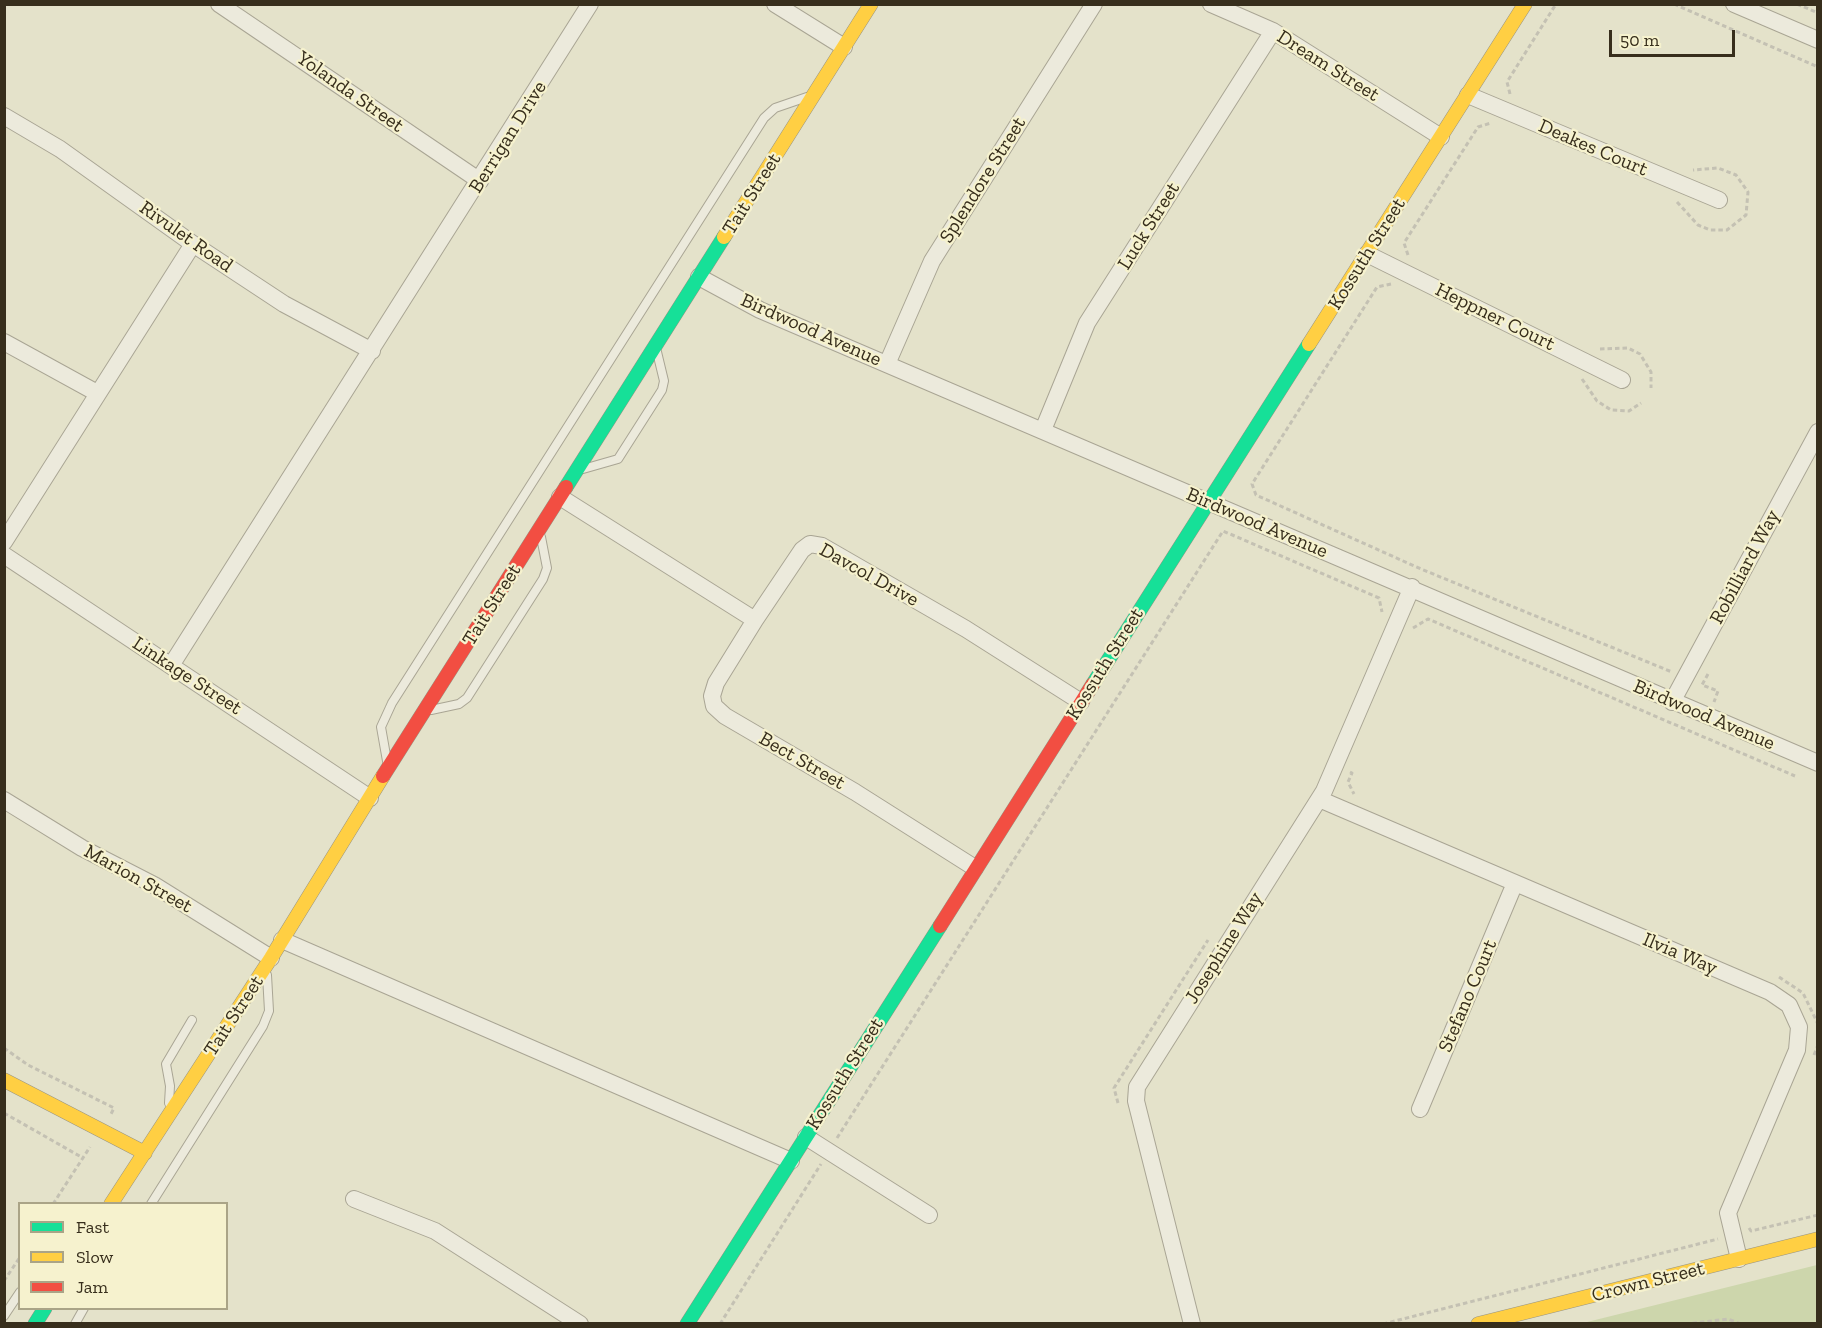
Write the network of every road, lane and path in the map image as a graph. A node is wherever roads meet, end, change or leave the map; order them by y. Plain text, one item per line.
1 (219, 4) edge
2 (775, 4) edge
3 (1094, 4) edge
4 (1211, 4) edge
5 (1525, 4) edge
6 (1557, 4) edge
7 (1674, 4) edge
8 (1734, 4) edge
9 (1797, 4) edge
10 (586, 6) edge
11 (866, 8) edge
12 (1818, 13) edge
13 (1273, 31) junction
14 (1818, 40) edge
15 (844, 47) junction
16 (1818, 67) edge
17 (1507, 82) dead end
18 (814, 94) junction
19 (1468, 95) junction
20 (4, 116) edge
21 (1502, 128) dead end
22 (1441, 137) junction
23 (480, 181) junction
24 (1667, 198) dead end
25 (1719, 200) dead end
26 (1746, 215) dead end
27 (193, 244) junction
28 (1367, 254) junction
29 (1418, 260) dead end
30 (699, 277) junction
31 (1400, 289) dead end
32 (4, 342) edge
33 (656, 346) junction
34 (1595, 348) dead end
35 (372, 351) junction
36 (886, 364) junction
37 (1580, 378) dead end
38 (1623, 380) dead end
39 (1651, 388) dead end
40 (98, 393) junction
41 (1641, 403) dead end
42 (1043, 430) junction
43 (1818, 432) edge
44 (575, 473) junction
45 (560, 497) junction
46 (1207, 503) junction
47 (541, 527) junction
48 (4, 542) edge
49 (4, 555) edge
50 (1412, 588) junction
51 (755, 620) junction
52 (1398, 622) junction
53 (172, 664) junction
54 (1713, 664) dead end
55 (1685, 678) junction
56 (1702, 685) junction
57 (1081, 702) junction
58 (1672, 702) junction
59 (421, 716) junction
60 (1707, 717) junction
61 (1818, 763) edge
62 (1336, 766) junction
63 (389, 767) junction
64 (1795, 776) dead end
65 (370, 798) junction
66 (1319, 799) junction
67 (1364, 799) dead end
68 (4, 800) edge
69 (975, 868) junction
70 (1515, 883) junction
71 (282, 940) junction
72 (270, 960) junction
73 (192, 1020) dead end
74 (1818, 1045) edge
75 (4, 1048) edge
76 (1813, 1058) dead end
77 (4, 1080) edge
78 (114, 1108) dead end
79 (1420, 1110) dead end
80 (4, 1113) edge
81 (168, 1118) junction
82 (806, 1137) junction
83 (828, 1152) junction
84 (145, 1153) junction
85 (791, 1161) junction
86 (354, 1200) dead end
87 (54, 1202) edge
88 (112, 1202) edge
89 (152, 1202) edge
90 (929, 1215) dead end
91 (1818, 1215) edge
92 (1743, 1221) dead end
93 (1751, 1231) junction
94 (1732, 1236) junction
95 (1818, 1239) edge
96 (1739, 1259) junction
97 (18, 1260) edge
98 (4, 1281) edge
99 (18, 1295) edge
100 (44, 1310) edge
101 (83, 1310) edge
102 (4, 1316) edge
103 (35, 1323) edge
104 (75, 1323) edge
105 (580, 1323) edge
106 (687, 1323) edge
107 (720, 1323) edge
108 (1192, 1323) edge
109 (1383, 1323) edge
110 (1478, 1323) edge
111 (1685, 1323) edge
112 (1741, 1323) edge

1 - 23 street, Yolanda Street
2 - 15 street
3 - 36 street, Splendore Street
4 - 13 street, Dream Street
5 - 19 street, Kossuth Street
6 - 17 path
7 - 16 path
8 - 14 street
9 - 12 path
10 - 23 street, Berrigan Drive
11 - 15 street, Tait Street
13 - 22 street, Dream Street
13 - 42 street, Luck Street
15 - 18 street, Tait Street
18 - 30 street, Tait Street
18 - 63 lane
19 - 22 street, Kossuth Street
19 - 25 street, Deakes Court
20 - 27 street, Rivulet Road
21 - 29 path
22 - 28 street, Kossuth Street
23 - 35 street, Berrigan Drive
24 - 26 path
27 - 35 street, Rivulet Road
27 - 40 street
28 - 38 street, Heppner Court
28 - 46 street, Kossuth Street
30 - 33 street, Tait Street
30 - 36 street, Birdwood Avenue
31 - 55 path
32 - 40 street
33 - 44 street, Tait Street
33 - 44 lane
34 - 39 path
35 - 53 street, Berrigan Drive
36 - 42 street, Birdwood Avenue
37 - 41 path
40 - 48 street
42 - 46 street, Birdwood Avenue
43 - 55 street, Robilliard Way
44 - 45 street, Tait Street
45 - 47 street, Tait Street
45 - 51 street
46 - 50 street, Birdwood Avenue
46 - 57 street, Kossuth Street
47 - 59 street, Tait Street
47 - 59 lane
49 - 53 street, Linkage Street
50 - 52 street, Josephine Way
50 - 58 street, Birdwood Avenue
51 - 57 street, Davcol Drive
51 - 69 street, Bect Street
52 - 62 street, Josephine Way
52 - 64 path
52 - 83 path
53 - 65 street, Linkage Street
54 - 56 path
55 - 56 path
55 - 58 street, Robilliard Way
56 - 60 path
57 - 69 street, Kossuth Street
58 - 60 street, Birdwood Avenue
59 - 63 street, Tait Street
60 - 61 street, Birdwood Avenue
62 - 66 street, Josephine Way
62 - 67 path
63 - 65 street, Tait Street
65 - 71 street, Tait Street
66 - 70 street, Ilvia Way
66 - 108 street, Josephine Way
68 - 72 street, Marion Street
69 - 82 street, Kossuth Street
70 - 79 street, Stefano Court
70 - 94 street, Ilvia Way
71 - 72 street, Tait Street
71 - 85 street
72 - 81 street, Tait Street
72 - 89 lane
73 - 81 lane
74 - 76 path
75 - 78 path
77 - 84 street
80 - 87 path
81 - 84 street, Tait Street
82 - 83 street
82 - 85 street, Kossuth Street
83 - 90 street
83 - 107 path
84 - 88 street, Tait Street
85 - 106 street, Kossuth Street
86 - 105 street
91 - 93 path
92 - 93 path
93 - 94 path
94 - 96 street, Ilvia Way
94 - 109 path
95 - 96 street, Crown Street
96 - 110 street, Crown Street
97 - 98 path
99 - 102 lane
100 - 103 street
101 - 104 lane
111 - 112 path

